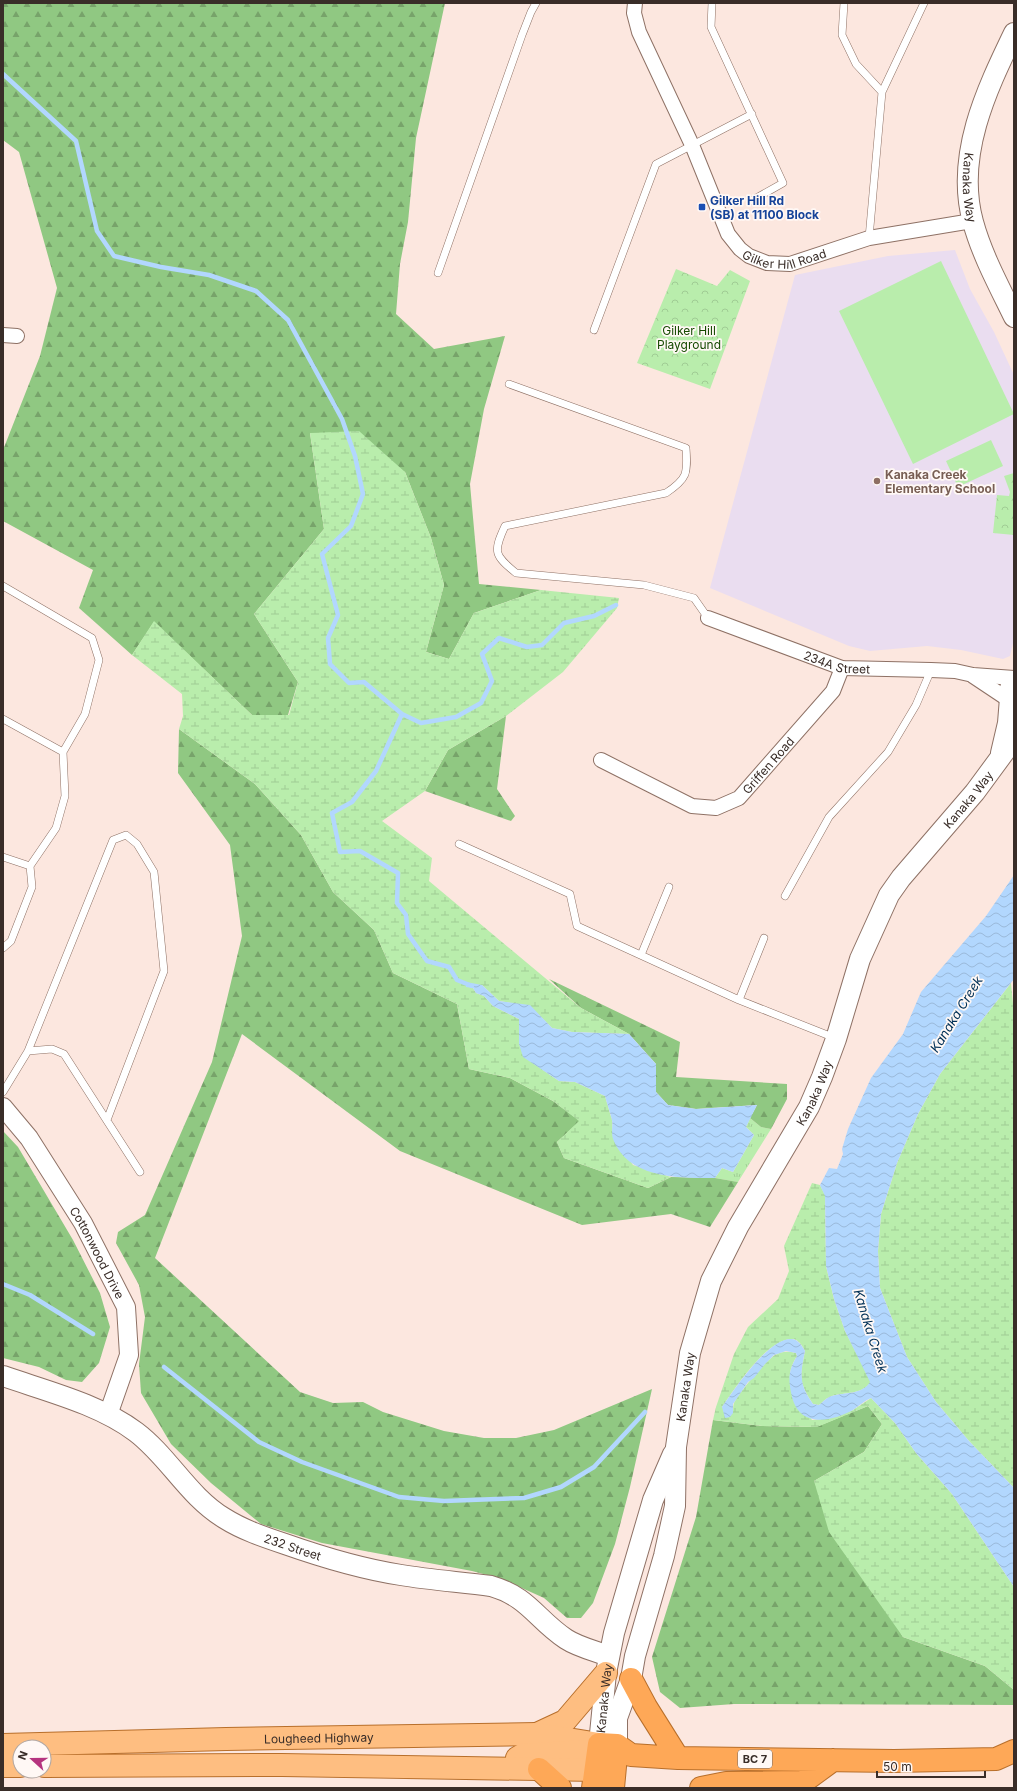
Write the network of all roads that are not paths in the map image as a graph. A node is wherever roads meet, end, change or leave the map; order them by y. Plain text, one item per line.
1 (536, 3) edge
2 (634, 3) edge
3 (712, 3) edge
4 (844, 3) edge
5 (924, 3) edge
6 (1014, 33) edge
7 (882, 92) junction
8 (752, 114) junction
9 (692, 145) junction
10 (751, 201) dead end
11 (972, 221) junction
12 (869, 238) junction
13 (438, 272) dead end
14 (1014, 317) edge
15 (594, 330) dead end
16 (3, 335) edge
17 (17, 336) dead end
18 (509, 384) dead end
19 (3, 586) edge
20 (708, 618) joint
21 (842, 668) junction
22 (931, 670) junction
23 (973, 675) junction
24 (1014, 678) edge
25 (1013, 694) edge
26 (3, 719) edge
27 (1014, 739) edge
28 (63, 752) junction
29 (601, 760) dead end
30 (999, 761) junction
31 (459, 844) dead end
32 (3, 857) edge
33 (30, 866) junction
34 (670, 887) dead end
35 (785, 896) dead end
36 (764, 938) dead end
37 (3, 948) edge
38 (641, 955) junction
39 (739, 1000) junction
40 (836, 1038) junction
41 (28, 1051) junction
42 (3, 1092) edge
43 (3, 1107) edge
44 (107, 1120) junction
45 (140, 1172) dead end
46 (3, 1376) edge
47 (108, 1415) junction
48 (676, 1447) junction
49 (608, 1665) junction
50 (632, 1679) junction
51 (537, 1734) junction
52 (3, 1745) edge
53 (678, 1758) junction
54 (1008, 1759) edge
55 (833, 1760) junction
56 (609, 1762) edge
57 (52, 1766) edge
58 (500, 1768) junction
59 (539, 1769) junction
60 (560, 1788) edge
61 (701, 1788) edge

1 - 13 lane
2 - 9 street, Gilker Hill Road
3 - 8 lane
4 - 7 lane
5 - 7 lane
6 - 11 main road, Kanaka Way
7 - 12 lane
8 - 9 lane
8 - 10 lane
9 - 12 street, Gilker Hill Road
9 - 15 lane
11 - 12 street, Gilker Hill Road
11 - 14 main road, Kanaka Way
16 - 17 street
18 - 20 lane
19 - 28 lane
20 - 21 street, 234A Street
21 - 22 street, 234A Street
21 - 29 street, Griffen Road
22 - 23 street, 234A Street
22 - 35 lane
23 - 24 street, 234A Street
23 - 25 street, 234A Street
25 - 30 main road, Kanaka Way
26 - 28 lane
27 - 30 main road, Kanaka Way
28 - 33 lane
30 - 40 main road, Kanaka Way
31 - 38 lane
32 - 33 lane
33 - 37 lane
34 - 38 lane
36 - 39 lane
38 - 39 lane
39 - 40 lane
40 - 48 main road, Kanaka Way
41 - 42 lane
41 - 44 lane
41 - 44 lane
43 - 47 street, Cottonwood Drive
44 - 45 lane
46 - 47 main road, 232 Street
47 - 49 main road, 232 Street
48 - 49 main road, Kanaka Way
48 - 50 main road, Kanaka Way
49 - 51 main road
49 - 56 main road, Kanaka Way
50 - 53 highway
50 - 56 main road, Kanaka Way
51 - 52 main road, Lougheed Highway
51 - 56 main road, Lougheed Highway
53 - 55 highway, Lougheed Highway / BC 7
53 - 56 highway, Lougheed Highway / BC 7
54 - 55 highway, Lougheed Highway / BC 7
55 - 61 highway, BC 7
56 - 58 main road
56 - 59 main road, Lougheed Highway
57 - 58 main road, Lougheed Highway
58 - 59 main road, Lougheed Highway
59 - 60 highway

